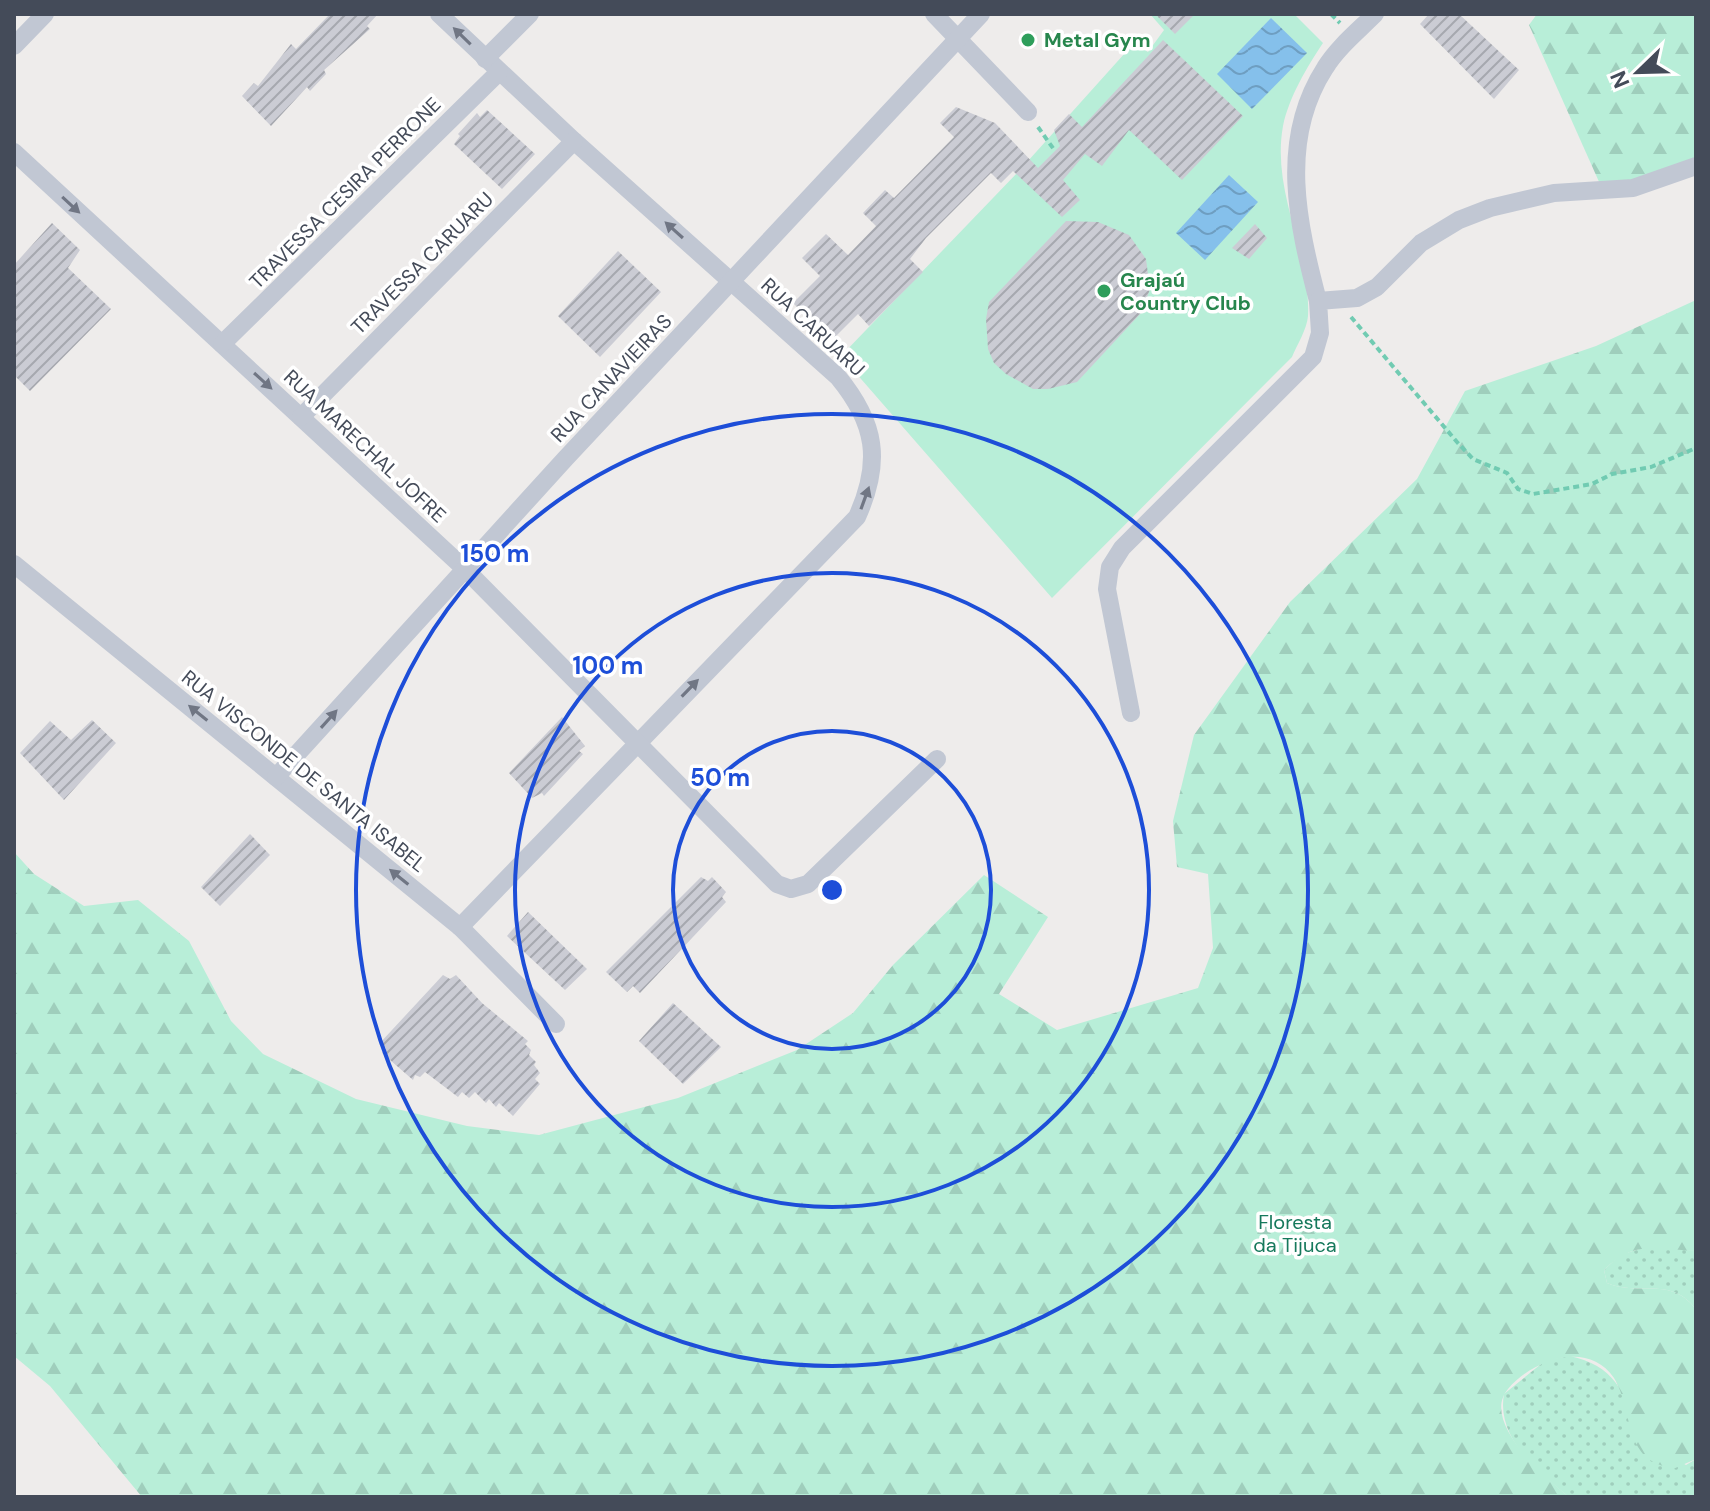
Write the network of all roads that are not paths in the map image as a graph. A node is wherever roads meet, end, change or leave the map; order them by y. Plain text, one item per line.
1 (45, 14) edge
2 (439, 14) edge
3 (530, 14) edge
4 (934, 14) edge
5 (981, 14) edge
6 (1375, 14) edge
7 (959, 38) junction
8 (14, 46) edge
9 (492, 66) junction
10 (1028, 112) road end
11 (574, 141) junction
12 (14, 152) edge
13 (1696, 166) edge
14 (732, 282) junction
15 (1327, 300) junction
16 (222, 344) junction
17 (301, 417) junction
18 (14, 564) edge
19 (466, 570) junction
20 (1131, 713) dead end
21 (636, 744) junction
22 (937, 759) dead end
23 (276, 777) junction
24 (460, 927) junction
25 (556, 1024) dead end

1 - 8 street
9 -> 2 street, RUA CARUARU
3 - 9 street, TRAVESSA CESIRA PERRONE
4 - 7 street
5 - 7 street, RUA CANAVIEIRAS
6 - 15 street
7 - 10 street
7 - 14 street, RUA CANAVIEIRAS
9 - 11 street, RUA CARUARU
9 - 16 street, TRAVESSA CESIRA PERRONE
14 -> 11 street, RUA CARUARU
11 - 17 street, TRAVESSA CARUARU
12 -> 16 street, RUA MARECHAL JOFRE
13 - 15 street
14 - 19 street, RUA CANAVIEIRAS
21 -> 14 street, RUA CARUARU
15 - 20 street
16 -> 17 street, RUA MARECHAL JOFRE
17 - 19 street, RUA MARECHAL JOFRE
23 -> 18 street, RUA VISCONDE DE SANTA ISABEL
19 - 21 street, RUA MARECHAL JOFRE
23 -> 19 street, RUA CANAVIEIRAS
21 - 22 street, RUA MARECHAL JOFRE
21 - 24 street, RUA CARUARU
24 -> 23 street, RUA VISCONDE DE SANTA ISABEL
24 - 25 street, RUA VISCONDE DE SANTA ISABEL

